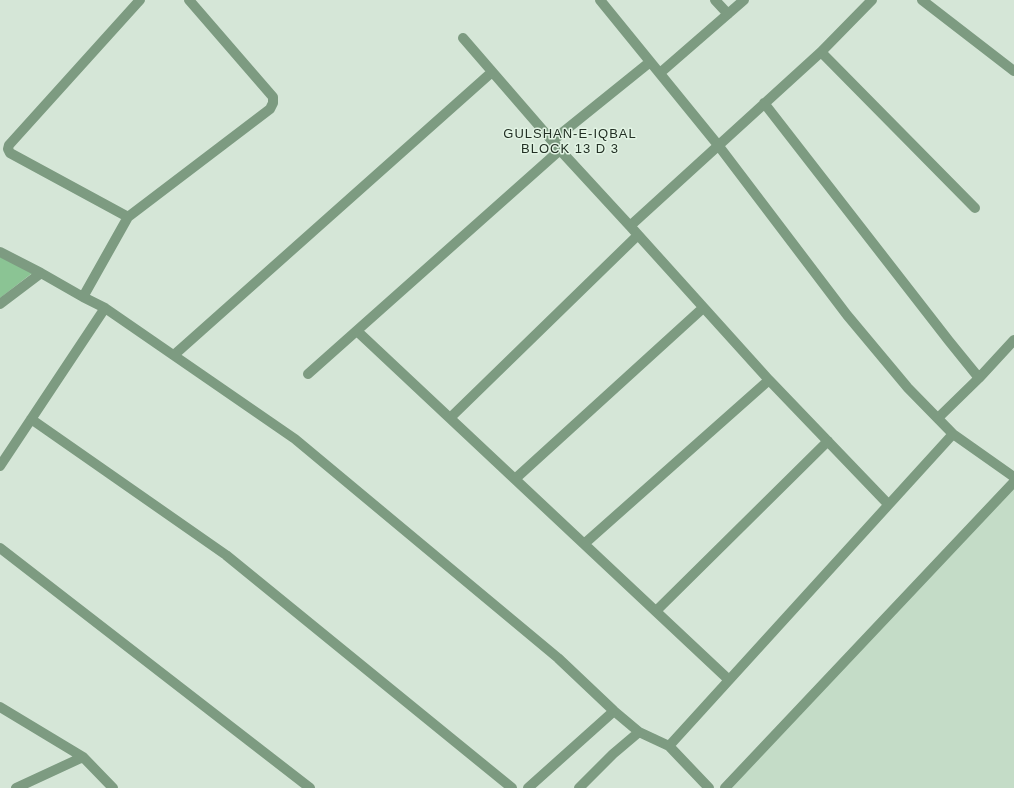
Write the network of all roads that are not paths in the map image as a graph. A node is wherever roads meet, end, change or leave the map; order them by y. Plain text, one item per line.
1 (140, 0) edge
2 (189, 0) edge
3 (600, 0) edge
4 (715, 0) edge
5 (744, 0) edge
6 (872, 0) edge
7 (922, 0) edge
8 (728, 14) junction
9 (463, 38) dead end
10 (821, 52) junction
11 (650, 62) junction
12 (1014, 71) edge
13 (492, 72) junction
14 (660, 74) junction
15 (764, 103) junction
16 (552, 142) junction
17 (718, 145) junction
18 (560, 150) junction
19 (975, 208) dead end
20 (128, 217) junction
21 (630, 226) junction
22 (638, 235) junction
23 (0, 252) edge
24 (41, 273) junction
25 (83, 298) junction
26 (0, 304) edge
27 (105, 308) junction
28 (703, 308) junction
29 (357, 331) junction
30 (1014, 340) edge
31 (174, 355) junction
32 (308, 374) dead end
33 (978, 378) junction
34 (768, 380) junction
35 (450, 418) junction
36 (938, 418) junction
37 (31, 419) junction
38 (953, 434) junction
39 (828, 441) junction
40 (1, 462) edge
41 (1014, 477) edge
42 (515, 479) junction
43 (1014, 482) edge
44 (888, 504) junction
45 (584, 544) junction
46 (0, 548) edge
47 (656, 611) junction
48 (729, 680) junction
49 (0, 707) edge
50 (614, 711) junction
51 (639, 732) junction
52 (670, 746) junction
53 (83, 757) junction
54 (16, 788) edge
55 (113, 788) edge
56 (310, 788) edge
57 (512, 788) edge
58 (528, 788) edge
59 (579, 788) edge
60 (709, 788) edge
61 (725, 788) edge

1 - 20 street
2 - 20 street
3 - 11 street
4 - 8 street
5 - 8 street
6 - 10 street
7 - 12 street
8 - 14 street
9 - 13 street
10 - 15 street
10 - 19 street
11 - 14 street
11 - 16 street
13 - 16 street
13 - 31 street
14 - 17 street
15 - 17 street
15 - 33 street
16 - 18 street
17 - 21 street
17 - 36 street
18 - 21 street
18 - 29 street
20 - 25 street
21 - 22 street
22 - 28 street
22 - 35 street
23 - 24 street
24 - 25 street
24 - 26 street
25 - 27 street
27 - 31 street
27 - 37 street
28 - 34 street
28 - 42 street
29 - 32 street
29 - 35 street
30 - 33 street
31 - 50 street
33 - 36 street
34 - 39 street
34 - 45 street
35 - 42 street
36 - 38 street
37 - 40 street
37 - 57 street
38 - 41 street
38 - 44 street
39 - 44 street
39 - 47 street
42 - 45 street
43 - 61 street
44 - 48 street
45 - 47 street
46 - 56 street
47 - 48 street
48 - 52 street
49 - 53 street
50 - 51 street
50 - 58 street
51 - 52 street
51 - 59 street
52 - 60 street
53 - 54 street
53 - 55 street

